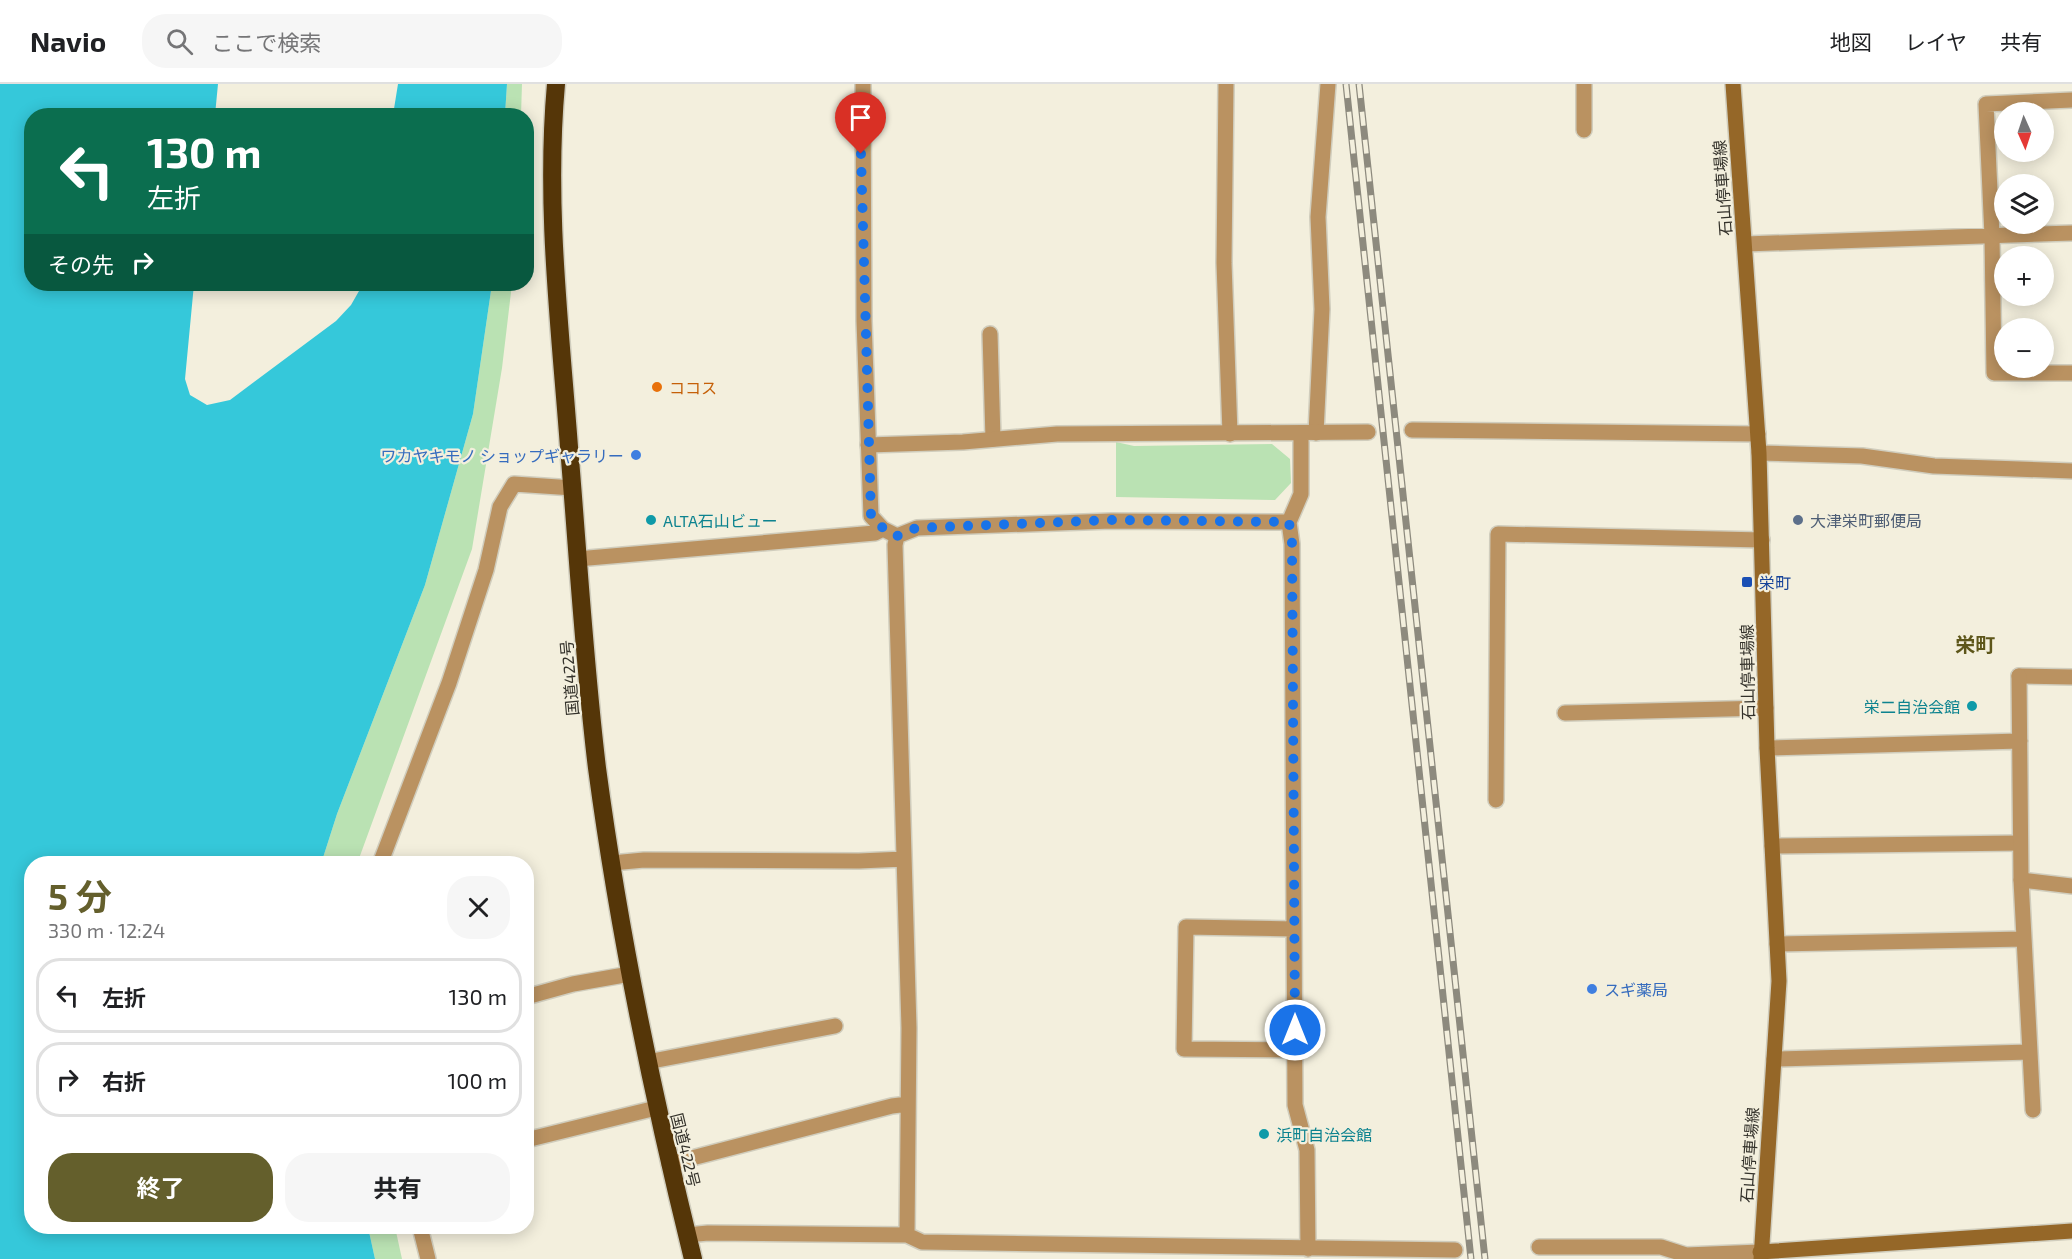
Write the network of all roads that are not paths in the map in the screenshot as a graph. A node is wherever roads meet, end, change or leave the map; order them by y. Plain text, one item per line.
1 (556, 84) edge
2 (863, 84) edge
3 (1226, 84) edge
4 (1328, 84) edge
5 (1584, 84) edge
6 (1733, 84) edge
7 (2072, 100) edge
8 (1584, 130) dead end
9 (2072, 233) edge
10 (1992, 236) junction
11 (1744, 244) junction
12 (990, 334) dead end
13 (2072, 373) edge
14 (1412, 430) dead end
15 (1368, 432) dead end
16 (1309, 433) junction
17 (1230, 434) junction
18 (1758, 434) junction
19 (993, 439) junction
20 (868, 445) junction
21 (1759, 453) junction
22 (2072, 471) edge
23 (573, 488) junction
24 (1289, 522) junction
25 (890, 533) junction
26 (1762, 540) junction
27 (577, 560) junction
28 (2072, 677) edge
29 (1766, 708) junction
30 (1565, 713) dead end
31 (2020, 741) junction
32 (1767, 748) junction
33 (1496, 800) dead end
34 (2020, 843) junction
35 (1772, 846) junction
36 (383, 856) edge
37 (904, 859) junction
38 (612, 863) junction
39 (2021, 880) junction
40 (2072, 886) edge
41 (1294, 928) junction
42 (2024, 939) junction
43 (1777, 945) junction
44 (630, 974) junction
45 (534, 995) edge
46 (835, 1026) dead end
47 (1295, 1050) junction
48 (2030, 1052) junction
49 (1774, 1059) junction
50 (647, 1062) junction
51 (908, 1104) junction
52 (656, 1108) junction
53 (2033, 1110) dead end
54 (534, 1138) edge
55 (669, 1164) junction
56 (2072, 1231) edge
57 (422, 1234) edge
58 (687, 1235) junction
59 (907, 1235) junction
60 (1539, 1247) dead end
61 (1308, 1248) junction
62 (1455, 1250) dead end
63 (1761, 1256) edge
64 (428, 1259) edge
65 (693, 1259) edge

1 - 23 highway, 国道422号
2 - 20 street
3 - 17 street
4 - 16 street
5 - 8 street
6 - 11 main road, 石山停車場線
7 - 10 street
9 - 10 street
10 - 11 street
10 - 13 street
11 - 18 main road, 石山停車場線
12 - 19 street
14 - 18 street
15 - 16 street
16 - 17 street
16 - 24 street
17 - 19 street
18 - 21 main road, 石山停車場線
19 - 20 street
20 - 25 street
21 - 22 street
21 - 26 main road, 石山停車場線
23 - 27 highway, 国道422号
23 - 36 street
24 - 25 street
24 - 41 street
25 - 27 street
25 - 37 street
26 - 29 main road, 石山停車場線
26 - 33 street
27 - 38 highway, 国道422号
28 - 31 street
29 - 30 street
29 - 32 main road, 石山停車場線
31 - 32 street
31 - 34 street
32 - 35 main road, 石山停車場線
34 - 35 street
34 - 39 street
35 - 43 main road, 石山停車場線
37 - 38 street
37 - 51 street
38 - 44 highway, 国道422号
39 - 40 street
39 - 42 street
41 - 47 street
41 - 47 street
42 - 43 street
42 - 48 street
43 - 49 main road, 石山停車場線
44 - 45 street
44 - 50 highway, 国道422号
46 - 50 street
47 - 61 street
48 - 49 street
48 - 53 street
49 - 63 main road, 石山停車場線
50 - 52 highway, 国道422号
51 - 55 street
51 - 59 street
52 - 54 street
52 - 55 highway, 国道422号
55 - 58 highway, 国道422号
56 - 63 main road
57 - 64 street
58 - 59 street
58 - 65 highway, 国道422号
59 - 61 street
60 - 63 street
61 - 62 street

